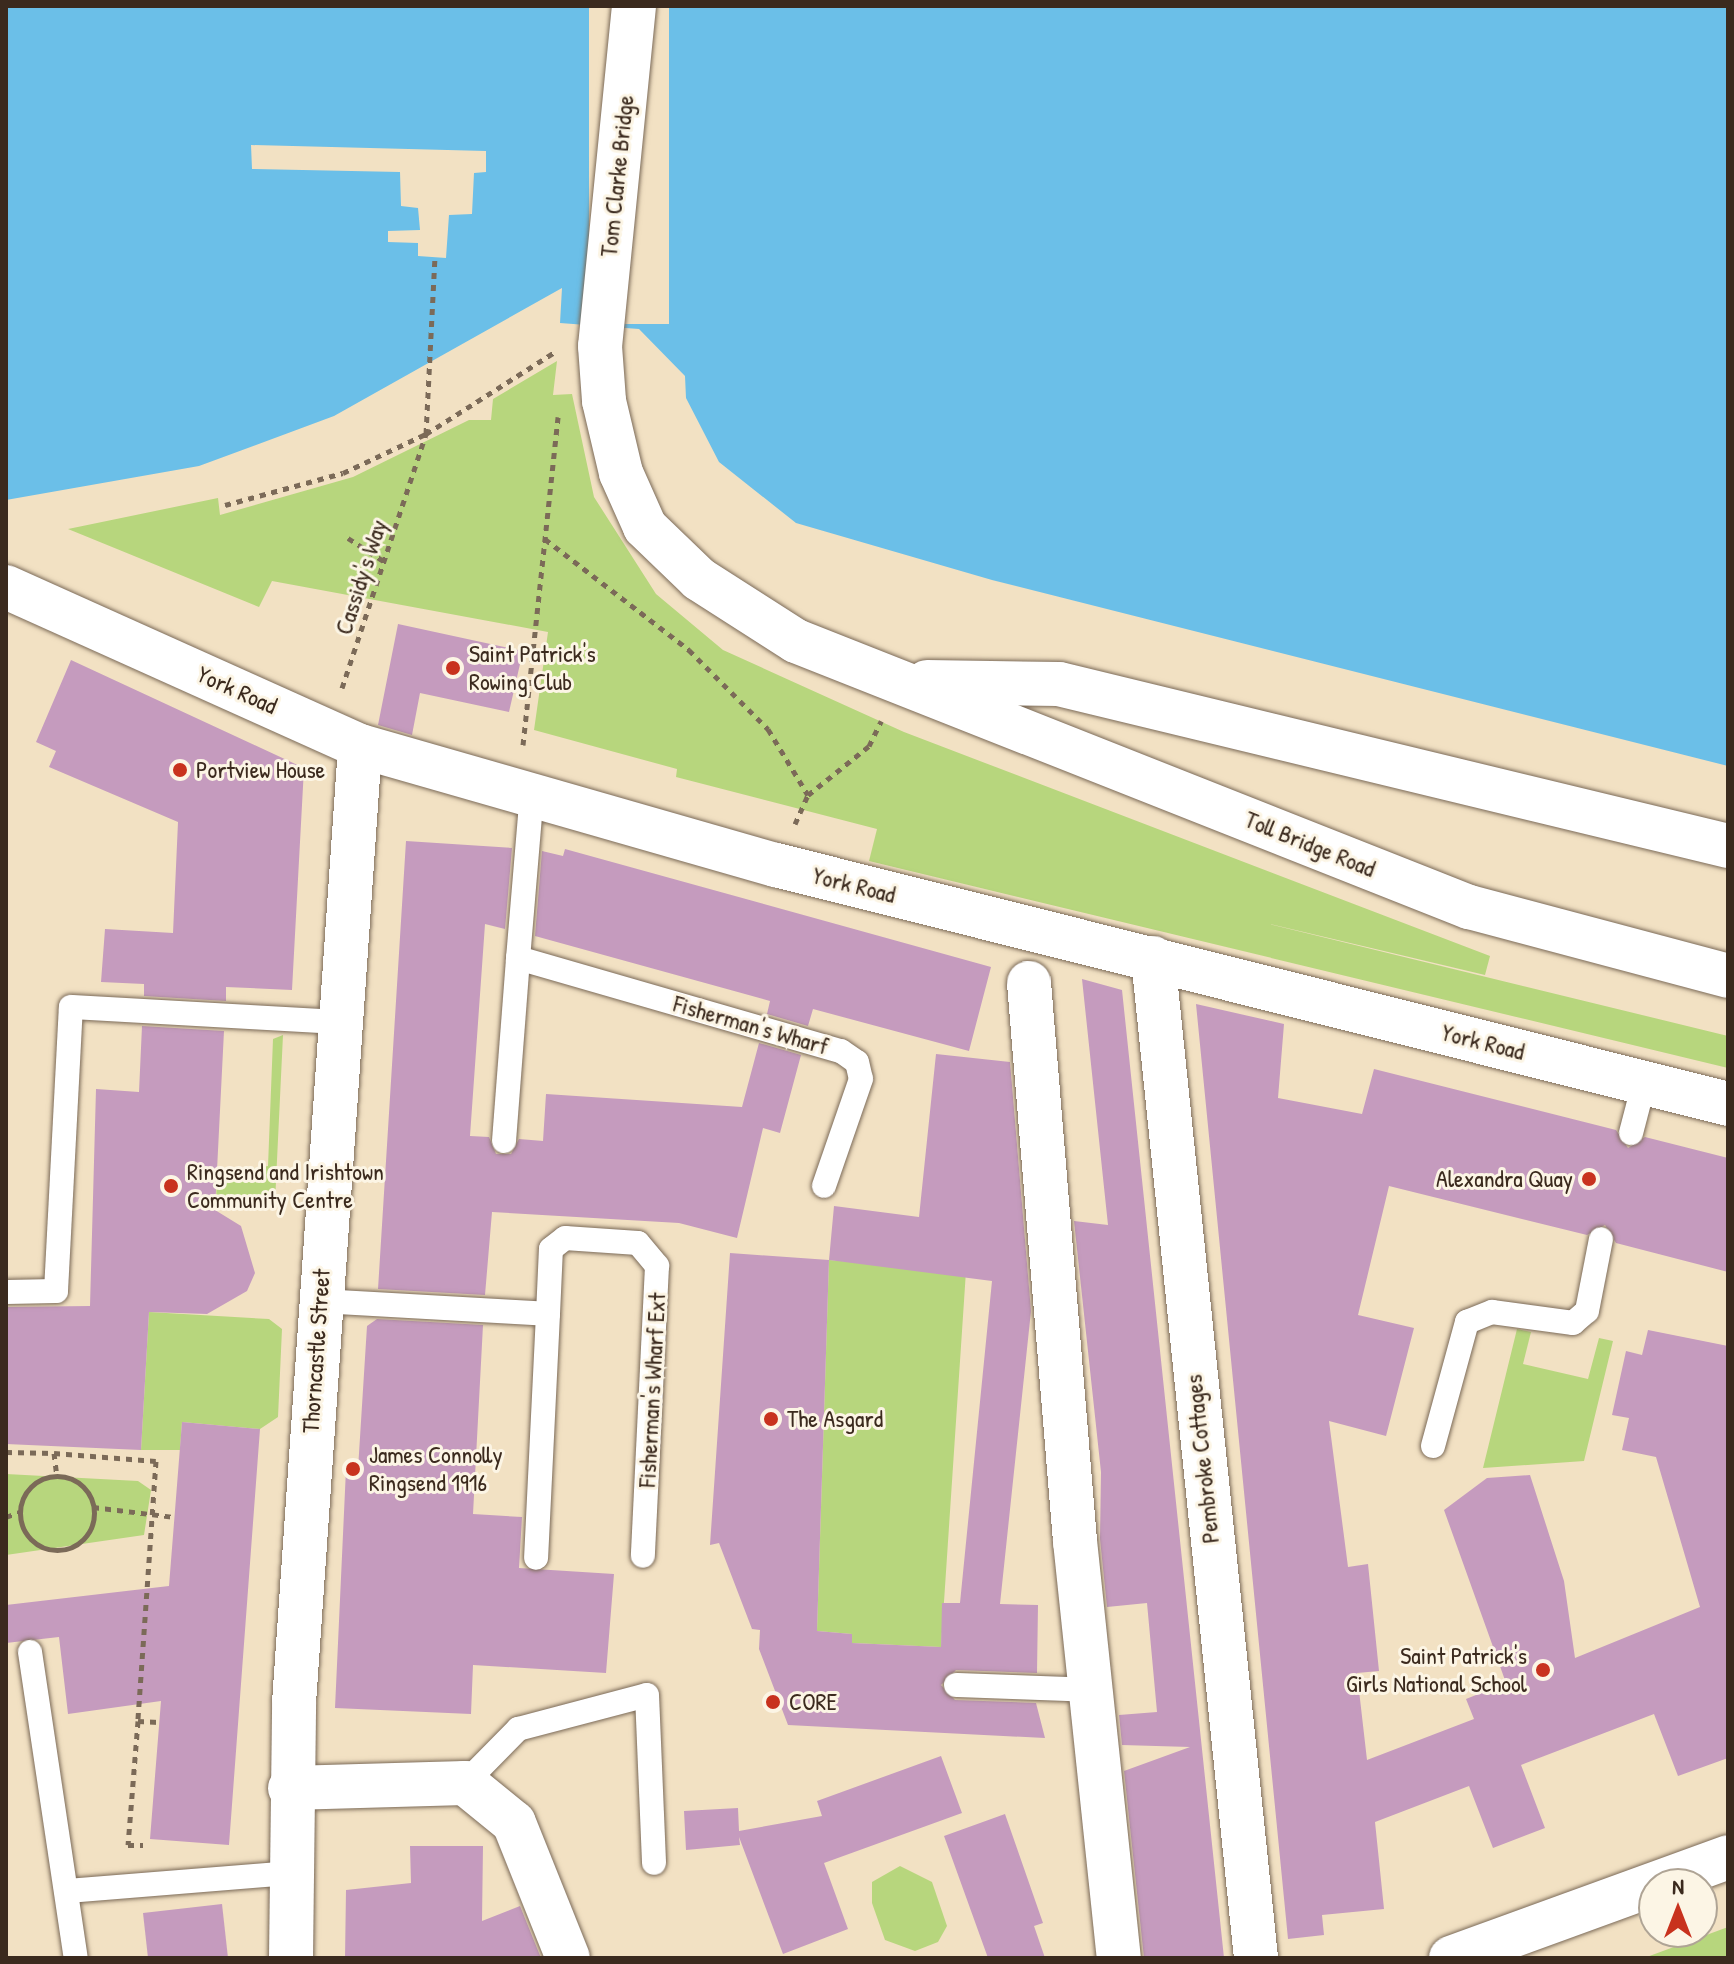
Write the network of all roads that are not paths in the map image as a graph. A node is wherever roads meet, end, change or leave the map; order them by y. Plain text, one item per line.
1 (634, 6) edge
2 (600, 346) joint
3 (6, 587) edge
4 (901, 682) junction
5 (343, 738) junction
6 (524, 789) junction
7 (1728, 846) edge
8 (518, 958) junction
9 (1154, 968) junction
10 (1728, 976) edge
11 (1029, 983) dead end
12 (340, 1022) junction
13 (1644, 1083) junction
14 (1728, 1104) edge
15 (1631, 1133) dead end
16 (504, 1141) dead end
17 (824, 1186) dead end
18 (1601, 1239) dead end
19 (6, 1292) edge
20 (319, 1301) junction
21 (548, 1314) junction
22 (1433, 1446) dead end
23 (643, 1556) dead end
24 (536, 1558) dead end
25 (30, 1652) dead end
26 (956, 1685) dead end
27 (1090, 1690) junction
28 (465, 1783) junction
29 (290, 1788) junction
30 (1728, 1857) edge
31 (654, 1863) dead end
32 (289, 1873) junction
33 (67, 1891) junction
34 (76, 1958) edge
35 (291, 1958) edge
36 (568, 1958) edge
37 (1119, 1958) edge
38 (1256, 1958) edge
39 (1451, 1958) edge

1 - 2 street, Tom Clarke Bridge
2 - 4 street, Toll Bridge Road
3 - 5 street, York Road
4 - 7 street, Toll Bridge Road
4 - 10 street, Toll Bridge Road
5 - 6 street, York Road
5 - 12 street, Thorncastle Street
6 - 8 lane
6 - 9 street, York Road
8 - 16 lane
8 - 17 lane, Fisherman's Wharf
9 - 13 street, York Road
9 - 38 street, Pembroke Cottages
11 - 27 street
12 - 19 lane
12 - 20 street, Thorncastle Street
13 - 14 street, York Road
13 - 15 lane
18 - 22 lane
20 - 21 lane
20 - 29 street, Thorncastle Street
21 - 23 lane, Fisherman's Wharf Ext
21 - 24 lane, Fisherman's Wharf Ext
25 - 33 lane
26 - 27 lane
27 - 37 street
28 - 29 street
28 - 31 lane
28 - 36 street
29 - 32 street, Thorncastle Street
30 - 39 street
32 - 33 lane
32 - 35 street, Thorncastle Street
33 - 34 lane

